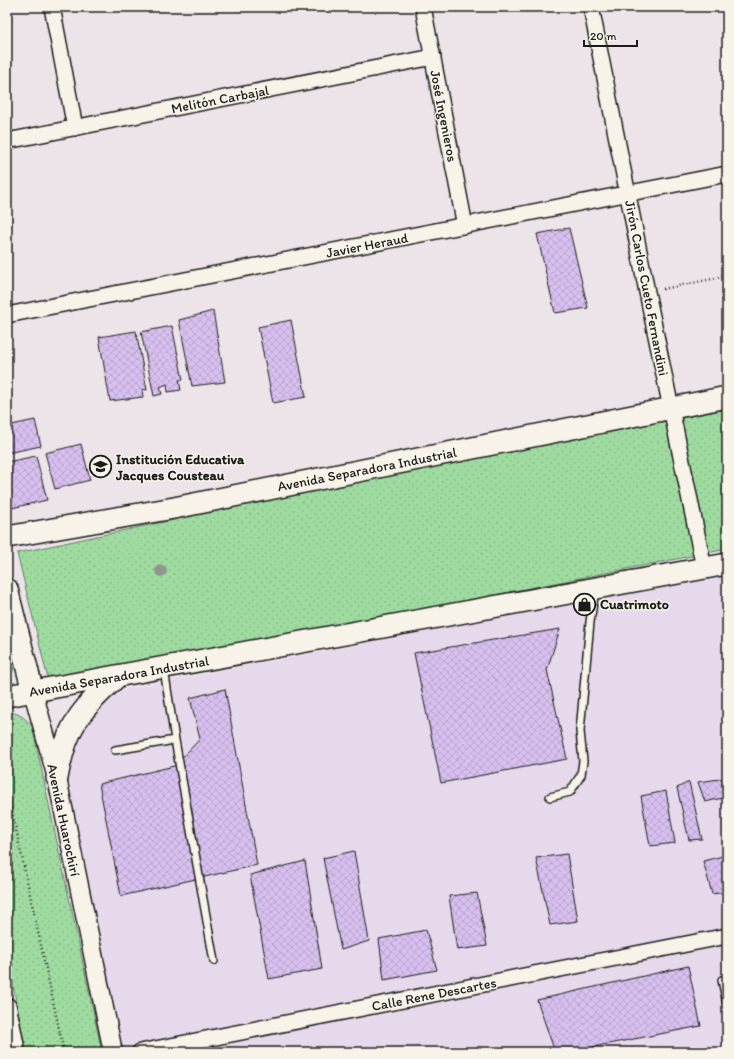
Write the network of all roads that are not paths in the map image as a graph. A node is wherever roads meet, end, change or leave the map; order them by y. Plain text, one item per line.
1 (52, 7) edge
2 (423, 7) edge
3 (591, 7) edge
4 (433, 57) junction
5 (75, 128) junction
6 (7, 140) edge
7 (727, 174) edge
8 (628, 193) junction
9 (465, 226) junction
10 (7, 315) edge
11 (727, 397) edge
12 (672, 408) junction
13 (7, 537) edge
14 (727, 564) edge
15 (704, 568) junction
16 (596, 588) junction
17 (7, 589) edge
18 (164, 669) junction
19 (117, 677) junction
20 (33, 692) junction
21 (7, 696) edge
22 (175, 740) junction
23 (115, 750) dead end
24 (57, 778) junction
25 (550, 797) dead end
26 (727, 936) edge
27 (214, 961) dead end
28 (722, 980) dead end
29 (727, 1004) edge
30 (7, 1007) edge
31 (16, 1052) edge
32 (113, 1052) edge
33 (140, 1052) edge

1 - 5 street
2 - 4 street, José Ingenieros
3 - 8 street, Jirón Carlos Cueto Fernandini
4 - 5 street, Melitón Carbajal
4 - 9 street, José Ingenieros
5 - 6 street, Melitón Carbajal
7 - 8 street, Javier Heraud
8 - 9 street, Javier Heraud
8 - 12 street, Jirón Carlos Cueto Fernandini
9 - 10 street, Javier Heraud
11 - 12 main road, Avenida Separadora Industrial
12 - 13 main road, Avenida Separadora Industrial
12 - 15 street, Jirón Carlos Cueto Fernandini
14 - 15 main road, Avenida Separadora Industrial
15 - 16 main road, Avenida Separadora Industrial
16 - 18 main road, Avenida Separadora Industrial
16 - 25 lane
17 - 20 main road, Avenida Huarochirí
18 - 19 main road, Avenida Separadora Industrial
18 - 22 lane
19 - 20 main road, Avenida Separadora Industrial
19 - 24 main road
20 - 21 main road, Avenida Separadora Industrial
20 - 24 street, Avenida Huarochirí
22 - 23 lane
22 - 27 lane
24 - 32 street, Avenida Huarochirí
26 - 33 street, Calle Rene Descartes
28 - 29 lane
30 - 31 street

